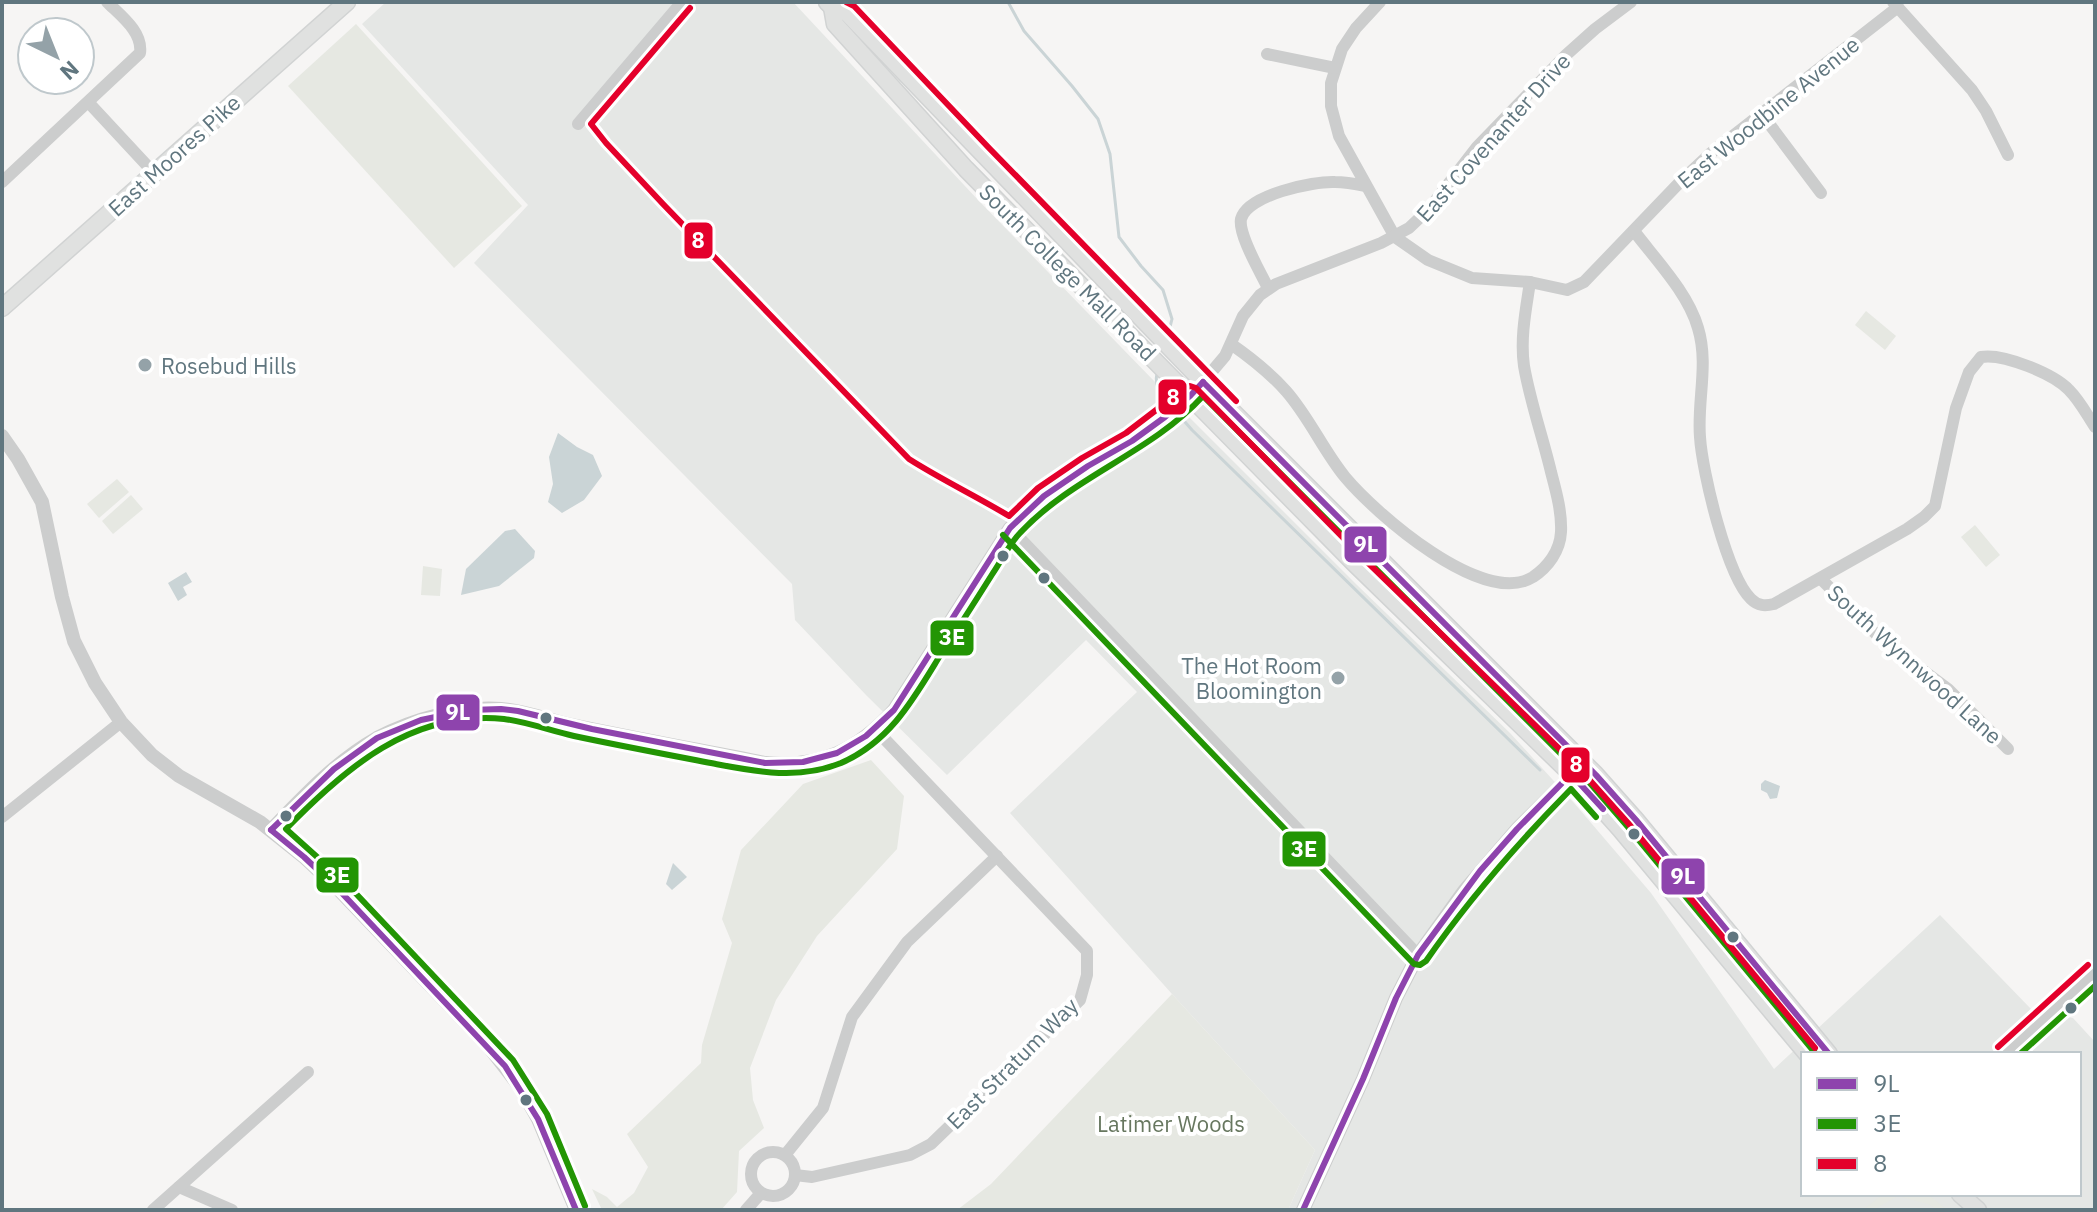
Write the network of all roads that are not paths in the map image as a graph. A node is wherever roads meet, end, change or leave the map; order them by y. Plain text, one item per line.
1 (107, 2) edge
2 (347, 2) edge
3 (682, 2) edge
4 (1380, 2) edge
5 (1631, 2) edge
6 (1896, 4) edge
7 (830, 5) edge
8 (1267, 54) dead end
9 (1335, 68) junction
10 (89, 103) junction
11 (1761, 113) junction
12 (578, 124) dead end
13 (982, 155) junction
14 (2008, 155) dead end
15 (966, 169) junction
16 (154, 173) junction
17 (2, 182) edge
18 (1366, 186) junction
19 (1821, 193) dead end
20 (1634, 231) junction
21 (1395, 237) junction
22 (1530, 282) junction
23 (1268, 288) junction
24 (2, 308) edge
25 (1231, 344) junction
26 (1203, 382) junction
27 (1186, 400) junction
28 (2095, 427) edge
29 (2, 436) edge
30 (1010, 528) junction
31 (1370, 549) junction
32 (1354, 563) junction
33 (1821, 579) junction
34 (121, 722) junction
35 (876, 730) junction
36 (2008, 749) dead end
37 (1578, 769) junction
38 (2, 817) edge
39 (271, 830) junction
40 (997, 856) junction
41 (1418, 955) junction
42 (2095, 972) edge
43 (1814, 1049) edge
44 (2007, 1052) edge
45 (308, 1072) dead end
46 (785, 1155) junction
47 (795, 1175) junction
48 (179, 1187) junction
49 (761, 1193) junction
50 (1962, 1196) edge
51 (153, 1210) edge
52 (232, 1210) edge
53 (576, 1210) edge
54 (746, 1210) edge
55 (1303, 1210) edge
56 (1978, 1210) edge

1 - 10 street
2 - 16 main road, East Moores Pike
3 - 12 street
4 - 9 street
5 - 21 street, East Covenanter Drive
6 - 11 street, East Woodbine Avenue
6 - 14 street
7 - 13 main road, South College Mall Road
7 - 15 main road, South College Mall Road
8 - 9 street
9 - 18 street
10 - 16 street
10 - 17 street
11 - 19 street
11 - 20 street, East Woodbine Avenue
13 - 15 main road
13 - 26 main road, South College Mall Road
15 - 27 main road, South College Mall Road
16 - 24 main road, East Moores Pike
18 - 21 street
18 - 23 street
20 - 22 street, East Woodbine Avenue
20 - 33 street
21 - 22 street, East Woodbine Avenue
21 - 23 street, East Covenanter Drive
22 - 25 street
23 - 25 street, East Covenanter Drive
25 - 26 street, East Covenanter Drive
26 - 27 street, East Covenanter Drive
26 - 31 main road, South College Mall Road
27 - 30 street, East Covenanter Drive
27 - 32 main road, South College Mall Road
28 - 33 street
29 - 34 street
30 - 35 street, East Covenanter Drive
30 - 41 street
31 - 32 street
31 - 37 main road, South College Mall Road
32 - 37 main road, South College Mall Road
33 - 36 street, South Wynnwood Lane
34 - 38 street
34 - 39 street
35 - 39 street, East Covenanter Drive
35 - 40 street, East Stratum Way
37 - 41 street
37 - 43 main road, South College Mall Road
39 - 53 street
40 - 46 street
40 - 47 street, East Stratum Way
41 - 55 street
42 - 44 street
45 - 48 street
46 - 47 street
46 - 49 street
47 - 49 street
48 - 51 street
48 - 52 street
49 - 54 street
50 - 56 main road

